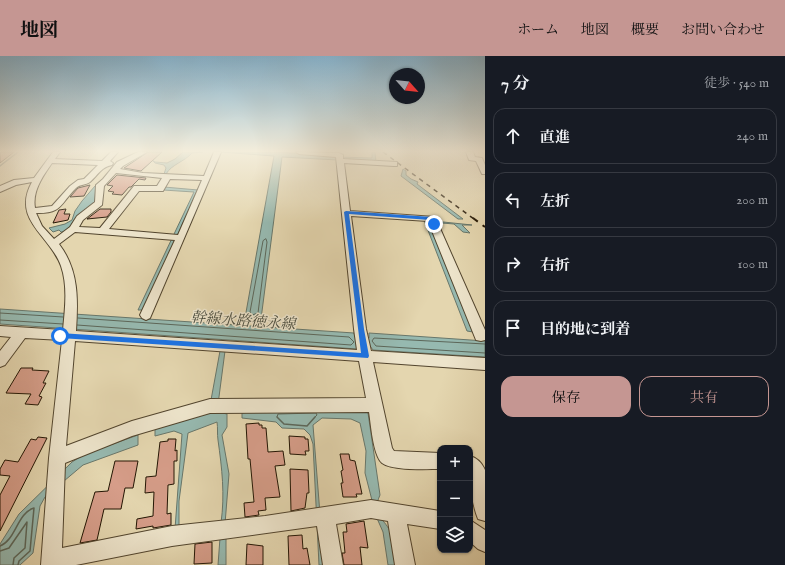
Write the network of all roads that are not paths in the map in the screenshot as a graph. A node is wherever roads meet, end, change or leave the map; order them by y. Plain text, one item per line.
1 (165, 175) edge
2 (39, 176) edge
3 (91, 176) edge
4 (109, 176) edge
5 (176, 176) edge
6 (342, 176) edge
7 (207, 178) joint
8 (36, 180) junction
9 (0, 190) edge
10 (30, 210) junction
11 (346, 212) junction
12 (73, 229) junction
13 (104, 231) junction
14 (176, 238) junction
15 (53, 244) junction
16 (146, 315) dead end
17 (0, 330) edge
18 (22, 332) junction
19 (69, 334) junction
20 (481, 336) dead end
21 (363, 346) junction
22 (0, 361) edge
23 (485, 364) edge
24 (374, 405) junction
25 (57, 458) junction
26 (437, 461) edge
27 (473, 467) edge
28 (382, 510) junction
29 (485, 512) edge
30 (318, 517) junction
31 (437, 519) edge
32 (473, 532) edge
33 (485, 542) edge
34 (51, 563) edge
35 (333, 565) edge
36 (405, 565) edge

1 - 13 street
2 - 8 street
3 - 10 street
4 - 12 street
5 - 7 street
6 - 11 street
7 - 14 street
8 - 9 street
8 - 10 street
10 - 15 street
11 - 20 street
11 - 21 street
12 - 13 street
12 - 15 street
13 - 14 street
14 - 16 street
15 - 19 street
17 - 18 street
18 - 19 street
18 - 22 street
19 - 21 street
19 - 25 street
21 - 23 street
21 - 24 street
24 - 25 street
24 - 26 street
25 - 34 street
27 - 29 street
28 - 30 street
28 - 31 street
28 - 36 street
30 - 34 street
30 - 35 street
32 - 33 street

